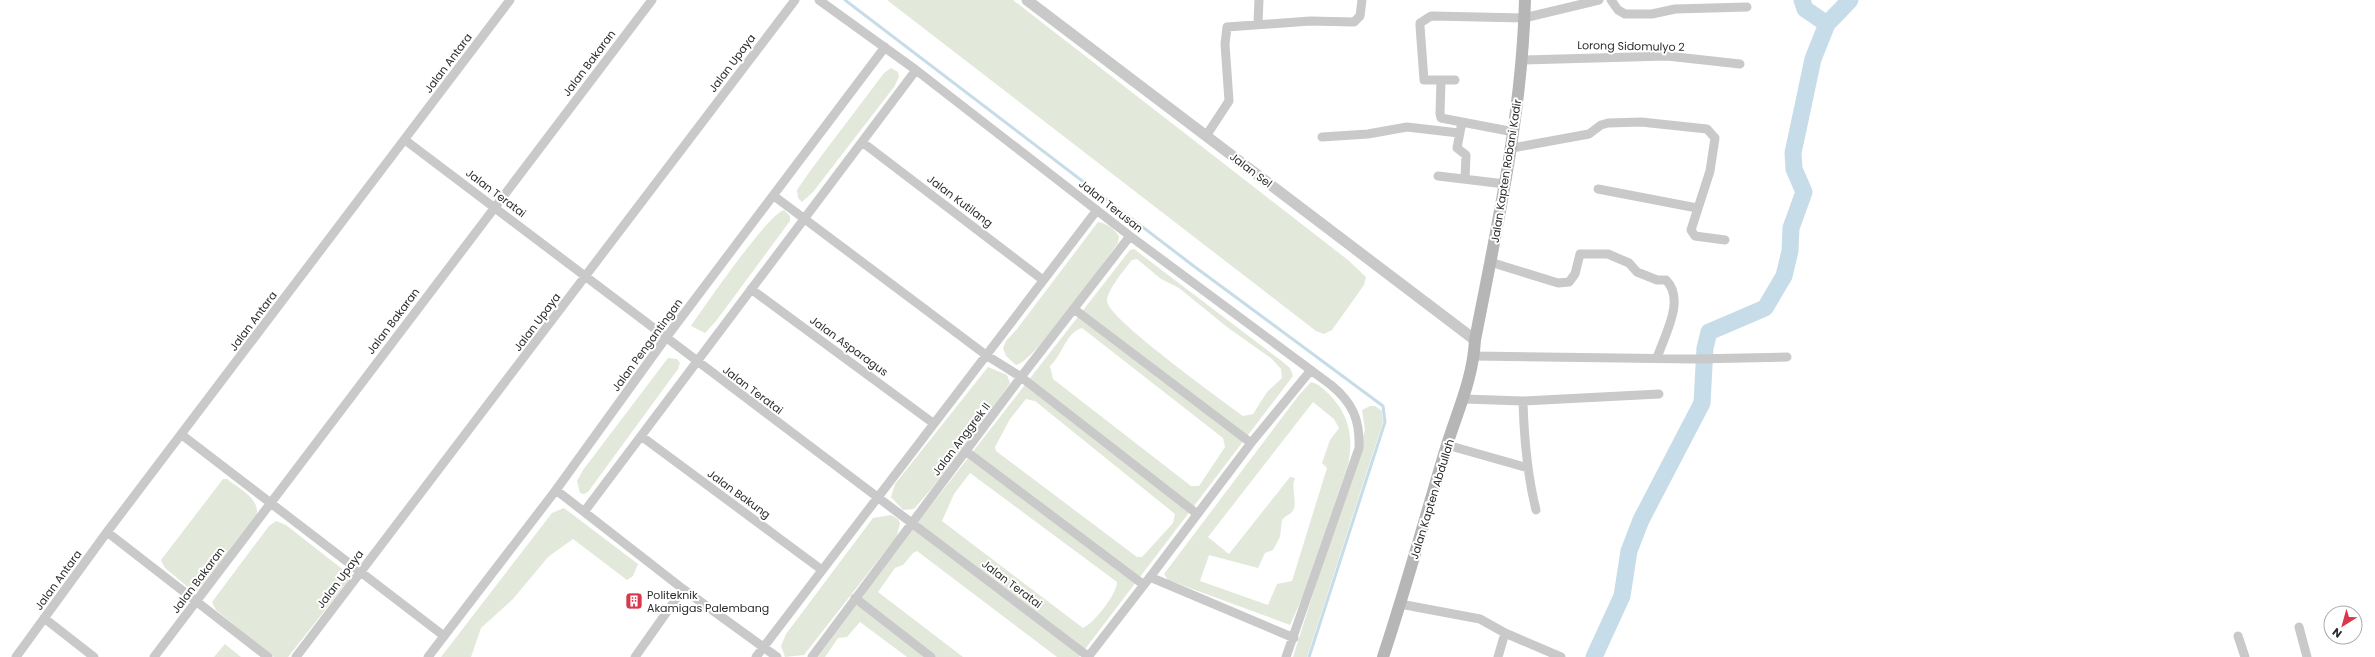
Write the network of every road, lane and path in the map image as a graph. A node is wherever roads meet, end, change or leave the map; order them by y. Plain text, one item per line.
1 (510, 0) edge
2 (652, 0) edge
3 (795, 0) edge
4 (820, 0) edge
5 (1027, 0) edge
6 (1258, 0) edge
7 (1362, 0) edge
8 (1525, 0) edge
9 (1600, 0) edge
10 (1613, 1) edge
11 (1747, 7) dead end
12 (1524, 18) junction
13 (1258, 23) junction
14 (885, 47) junction
15 (1522, 60) junction
16 (1740, 64) dead end
17 (916, 70) junction
18 (1441, 80) junction
19 (1455, 80) dead end
20 (1443, 118) junction
21 (1463, 122) junction
22 (1441, 131) junction
23 (1514, 132) junction
24 (1460, 133) junction
25 (1206, 136) junction
26 (1322, 137) dead end
27 (405, 140) junction
28 (862, 142) junction
29 (1512, 148) junction
30 (1438, 176) dead end
31 (1465, 179) junction
32 (1506, 184) junction
33 (1598, 189) dead end
34 (774, 196) junction
35 (495, 207) junction
36 (1697, 208) junction
37 (1097, 210) junction
38 (805, 218) junction
39 (1130, 236) junction
40 (1725, 240) dead end
41 (1490, 262) junction
42 (585, 278) junction
43 (1044, 280) junction
44 (752, 289) junction
45 (1074, 309) junction
46 (665, 339) junction
47 (1475, 340) junction
48 (986, 355) junction
49 (1474, 356) junction
50 (1787, 357) dead end
51 (1657, 358) junction
52 (697, 363) junction
53 (1311, 370) junction
54 (1021, 377) junction
55 (1659, 394) dead end
56 (1464, 399) junction
57 (1523, 400) junction
58 (933, 423) junction
59 (182, 435) junction
60 (641, 436) junction
61 (1251, 443) junction
62 (1447, 445) junction
63 (967, 452) junction
64 (1528, 468) junction
65 (556, 490) junction
66 (878, 498) junction
67 (272, 502) junction
68 (1536, 510) dead end
69 (584, 512) junction
70 (1196, 513) junction
71 (911, 524) junction
72 (107, 532) junction
73 (822, 570) junction
74 (362, 571) junction
75 (1150, 577) junction
76 (1144, 585) junction
77 (683, 589) junction
78 (855, 598) junction
79 (197, 602) junction
80 (1400, 604) junction
81 (44, 618) junction
82 (2299, 627) dead end
83 (1505, 633) junction
84 (444, 636) junction
85 (2238, 636) dead end
86 (1294, 638) junction
87 (764, 647) junction
88 (16, 657) edge
89 (94, 657) edge
90 (154, 657) edge
91 (268, 657) edge
92 (296, 657) edge
93 (428, 657) edge
94 (635, 657) edge
95 (756, 657) edge
96 (777, 657) edge
97 (812, 657) edge
98 (931, 657) edge
99 (1088, 657) edge
100 (1286, 657) edge
101 (1383, 657) edge
102 (1498, 657) edge
103 (1562, 657) edge
104 (2244, 657) edge
105 (2307, 657) edge

1 - 27 street, Jalan Antara
2 - 35 street, Jalan Bakaran
3 - 42 street, Jalan Upaya
4 - 14 street, Jalan Terusan
5 - 25 street, Jalan Sel
6 - 13 street
7 - 13 street
8 - 12 main road, Jalan Kapten Robani Kadir
9 - 12 street
10 - 11 street
12 - 15 main road, Jalan Kapten Robani Kadir
12 - 18 street
13 - 25 street
14 - 17 street, Jalan Terusan
14 - 34 street, Jalan Pengantingan
15 - 16 street, Lorong Sidomulyo 2
15 - 23 main road, Jalan Kapten Robani Kadir
17 - 28 street
17 - 37 street, Jalan Terusan
18 - 19 street
18 - 20 street
20 - 21 street
20 - 22 street
21 - 23 street
21 - 24 street
22 - 24 street
22 - 26 street
23 - 29 main road, Jalan Kapten Robani Kadir
24 - 31 street
25 - 47 street, Jalan Sel
27 - 35 street, Jalan Teratai
27 - 59 street, Jalan Antara
28 - 38 street
28 - 43 street, Jalan Kutilang
29 - 32 main road, Jalan Kapten Robani Kadir
29 - 36 street
30 - 31 street
31 - 32 street
32 - 41 main road, Jalan Kapten Robani Kadir
33 - 36 street
34 - 38 street
34 - 46 street, Jalan Pengantingan
35 - 42 street, Jalan Teratai
35 - 67 street, Jalan Bakaran
36 - 40 street
37 - 39 street, Jalan Terusan
37 - 43 street
38 - 44 street
38 - 48 street
39 - 45 street, Jalan Anggrek II
39 - 53 street, Jalan Terusan
41 - 47 main road, Jalan Kapten Robani Kadir
41 - 51 street
42 - 46 street, Jalan Teratai
42 - 74 street, Jalan Upaya
43 - 48 street
44 - 52 street
44 - 58 street, Jalan Asparagus
45 - 54 street, Jalan Anggrek II
45 - 61 street
46 - 52 street, Jalan Teratai
46 - 65 street, Jalan Pengantingan
47 - 49 main road, Jalan Kapten Abdullah
48 - 54 street
48 - 58 street
49 - 51 street
49 - 56 main road, Jalan Kapten Abdullah
50 - 51 street
52 - 60 street
52 - 66 street, Jalan Teratai
53 - 61 street
53 - 86 street, Jalan Terusan
54 - 63 street, Jalan Anggrek II
54 - 70 street
55 - 57 street
56 - 57 street
56 - 62 main road, Jalan Kapten Abdullah
57 - 64 street
58 - 66 street
59 - 67 street
59 - 72 street, Jalan Antara
60 - 69 street
60 - 73 street, Jalan Bakung
61 - 70 street
62 - 64 street
62 - 80 main road, Jalan Kapten Abdullah
63 - 71 street, Jalan Anggrek II
63 - 76 street
64 - 68 street
65 - 69 street
65 - 84 street, Jalan Pengantingan
66 - 71 street, Jalan Teratai
66 - 73 street
67 - 74 street
67 - 79 street, Jalan Bakaran
69 - 77 street
70 - 75 street
71 - 78 street, Jalan Anggrek II
71 - 99 street, Jalan Teratai
72 - 79 street
72 - 81 street, Jalan Antara
73 - 87 street
74 - 84 street
74 - 92 street, Jalan Upaya
75 - 76 street
75 - 86 street
76 - 99 street
77 - 87 street
77 - 94 street
78 - 97 street, Jalan Anggrek II
78 - 98 street
79 - 90 street, Jalan Bakaran
79 - 91 street
80 - 83 street
80 - 101 main road, Jalan Kapten Abdullah
81 - 88 street, Jalan Antara
81 - 89 street
82 - 105 street
83 - 102 street
83 - 103 street
84 - 93 street, Jalan Pengantingan
85 - 104 street
86 - 100 street
87 - 95 street
87 - 96 street

